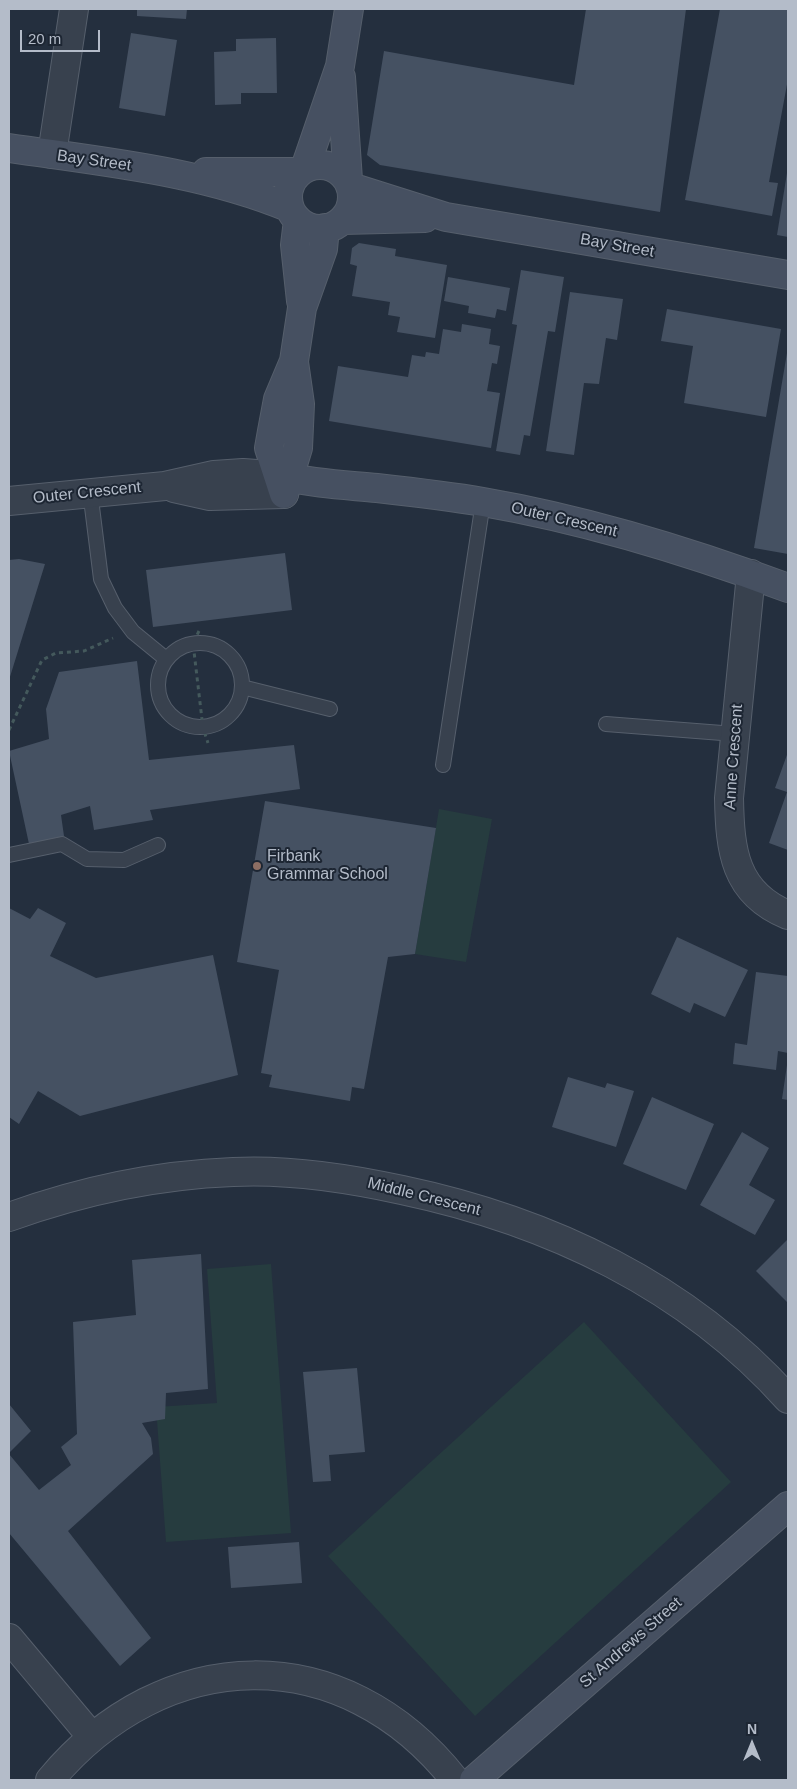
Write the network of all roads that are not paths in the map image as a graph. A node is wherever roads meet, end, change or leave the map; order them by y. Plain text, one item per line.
1 (74, 9) edge
2 (349, 9) edge
3 (340, 66) junction
4 (9, 148) edge
5 (52, 154) junction
6 (303, 170) junction
7 (180, 173) junction
8 (349, 183) junction
9 (294, 214) junction
10 (446, 217) junction
11 (334, 224) junction
12 (788, 275) edge
13 (302, 308) junction
14 (284, 481) junction
15 (90, 491) junction
16 (9, 501) edge
17 (483, 502) junction
18 (751, 574) junction
19 (788, 588) edge
20 (166, 659) junction
21 (242, 687) junction
22 (330, 709) dead end
23 (606, 724) dead end
24 (735, 734) junction
25 (444, 765) dead end
26 (158, 845) dead end
27 (9, 855) edge
28 (788, 915) edge
29 (9, 1217) edge
30 (788, 1399) edge
31 (788, 1506) edge
32 (9, 1638) edge
33 (92, 1737) junction
34 (50, 1780) edge
35 (455, 1780) edge
36 (474, 1780) edge

1 - 5 street
2 - 3 street
3 - 6 street
3 - 8 street
4 - 5 street, Bay Street
5 - 7 street, Bay Street
6 - 7 street, Bay Street
6 - 8 street
6 - 9 street
7 - 9 street, Bay Street
8 - 10 street, Bay Street
8 - 11 street
9 - 11 street
9 - 13 street
10 - 11 street, Bay Street
10 - 12 street, Bay Street
11 - 13 street
13 - 14 street
14 - 15 street, Outer Crescent
14 - 17 street, Outer Crescent
15 - 16 street, Outer Crescent
15 - 20 lane
17 - 18 street, Outer Crescent
17 - 25 lane
18 - 19 street, Outer Crescent
18 - 24 street, Anne Crescent
20 - 21 lane
20 - 21 lane
21 - 22 lane
23 - 24 lane
24 - 28 street, Anne Crescent
26 - 27 lane
29 - 30 street, Middle Crescent
31 - 36 street, St Andrews Street
32 - 33 street
33 - 34 street
33 - 35 street

